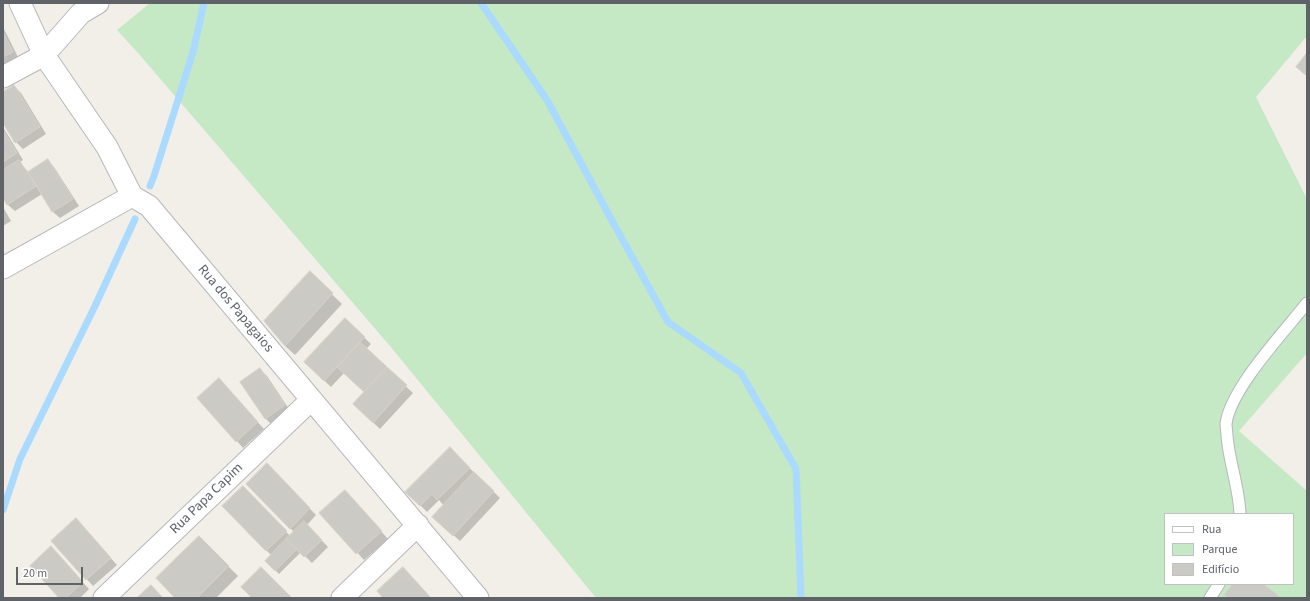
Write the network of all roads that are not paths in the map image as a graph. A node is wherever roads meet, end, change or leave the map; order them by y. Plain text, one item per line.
1 (20, 3) edge
2 (98, 3) edge
3 (44, 55) junction
4 (3, 77) edge
5 (132, 196) junction
6 (3, 268) edge
7 (1307, 303) edge
8 (311, 400) junction
9 (1240, 513) edge
10 (418, 525) junction
11 (1218, 585) edge
12 (104, 598) edge
13 (342, 598) edge
14 (478, 598) edge
15 (1210, 598) edge

1 - 3 street
2 - 3 street
3 - 4 street
3 - 5 street
5 - 6 street
5 - 8 street, Rua dos Papagaios
7 - 9 lane
8 - 10 street, Rua dos Papagaios
8 - 12 street, Rua Papa Capim
10 - 13 street
10 - 14 street, Rua dos Papagaios
11 - 15 lane

